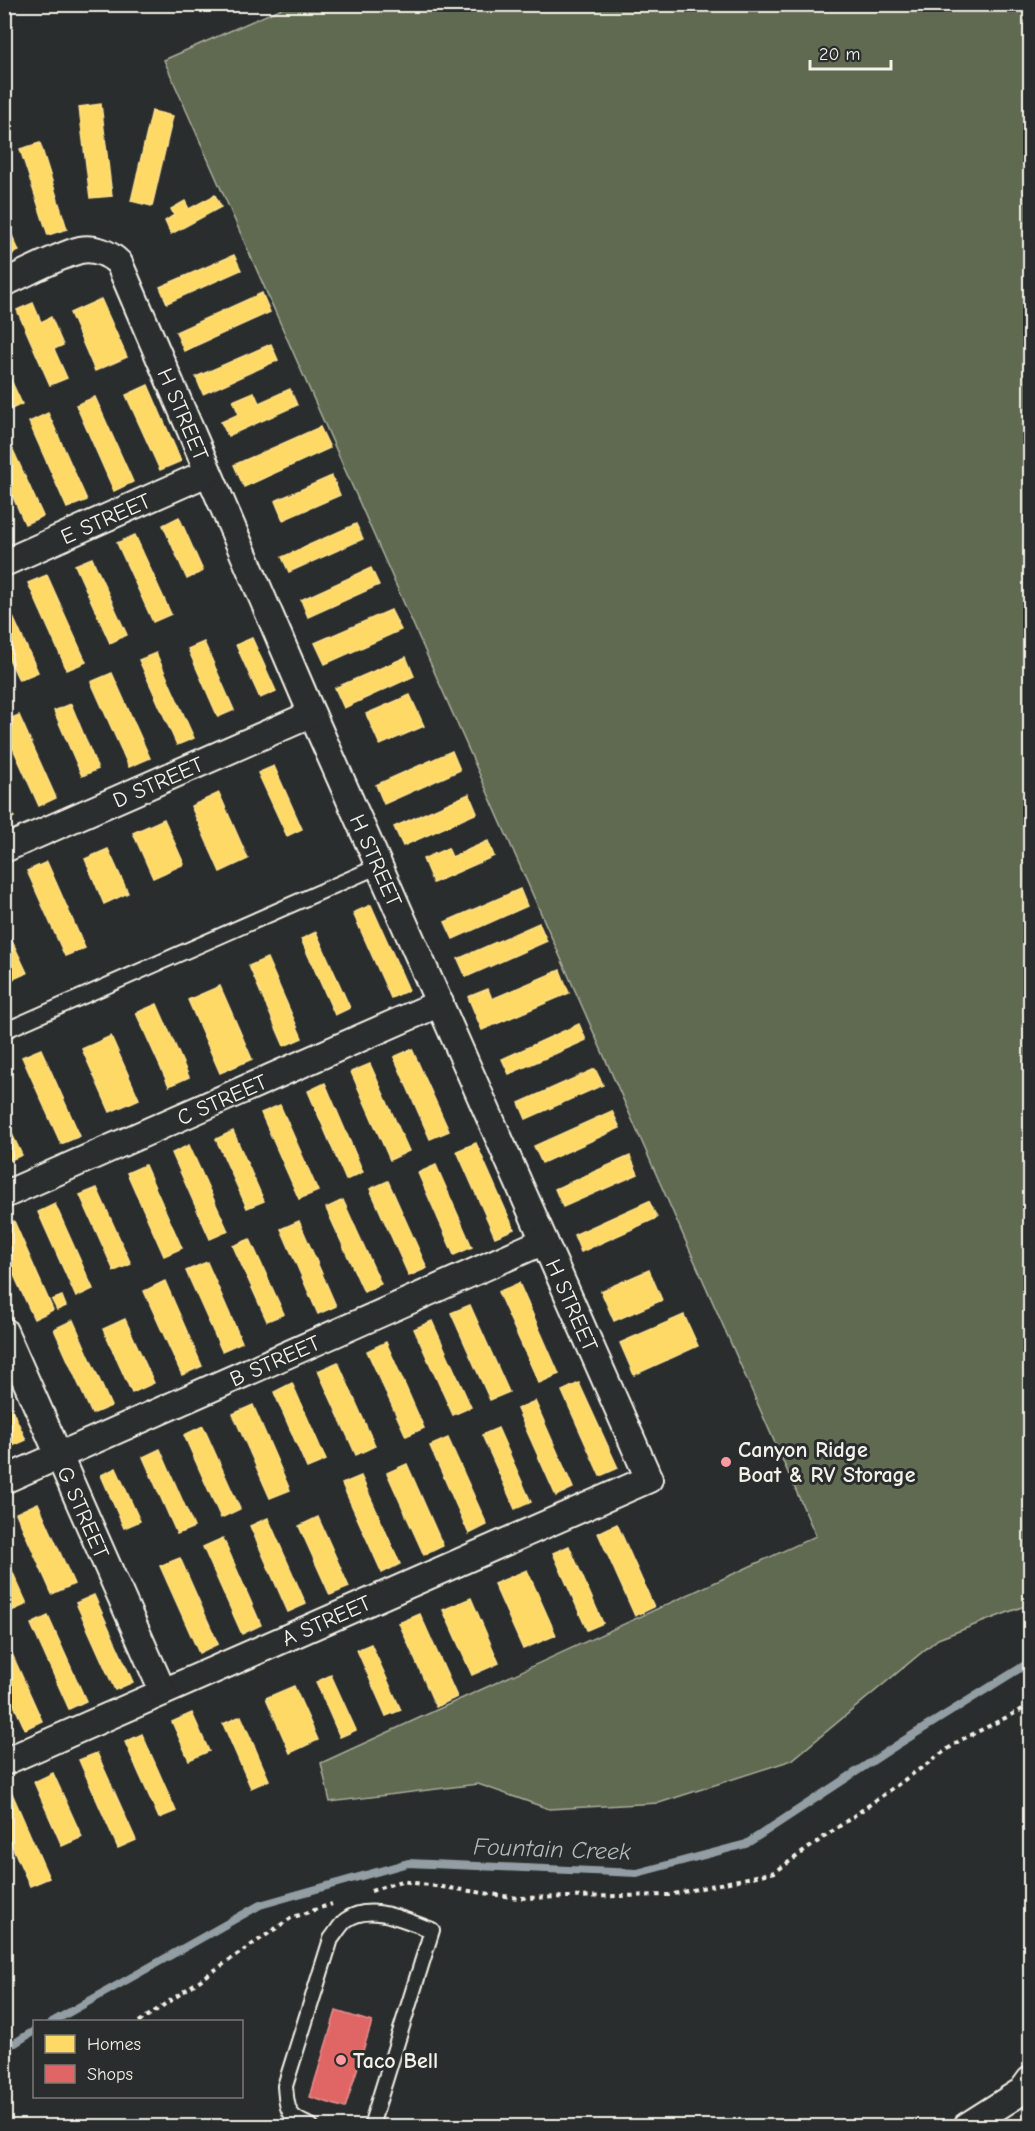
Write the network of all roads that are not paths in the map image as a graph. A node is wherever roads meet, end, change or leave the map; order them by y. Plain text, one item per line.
1 (4, 283) edge
2 (207, 473) junction
3 (4, 563) edge
4 (312, 714) junction
5 (4, 849) edge
6 (379, 866) junction
7 (440, 1003) junction
8 (4, 1031) edge
9 (4, 1195) edge
10 (544, 1241) junction
11 (4, 1331) edge
12 (60, 1456) junction
13 (649, 1479) joint
14 (4, 1480) edge
15 (163, 1692) junction
16 (4, 1762) edge
17 (1030, 2080) edge
18 (311, 2127) edge
19 (371, 2127) edge
20 (967, 2127) edge

1 - 2 street, H STREET
2 - 3 street, E STREET
2 - 4 street, H STREET
4 - 5 street, D STREET
4 - 6 street, H STREET
6 - 7 street, H STREET
6 - 8 lane
7 - 9 street, C STREET
7 - 10 street, H STREET
10 - 12 street, B STREET
10 - 13 street, H STREET
11 - 12 street, G STREET
12 - 14 street, B STREET
12 - 15 street, G STREET
13 - 15 street, A STREET
15 - 16 street, A STREET
17 - 20 street
18 - 19 lane

